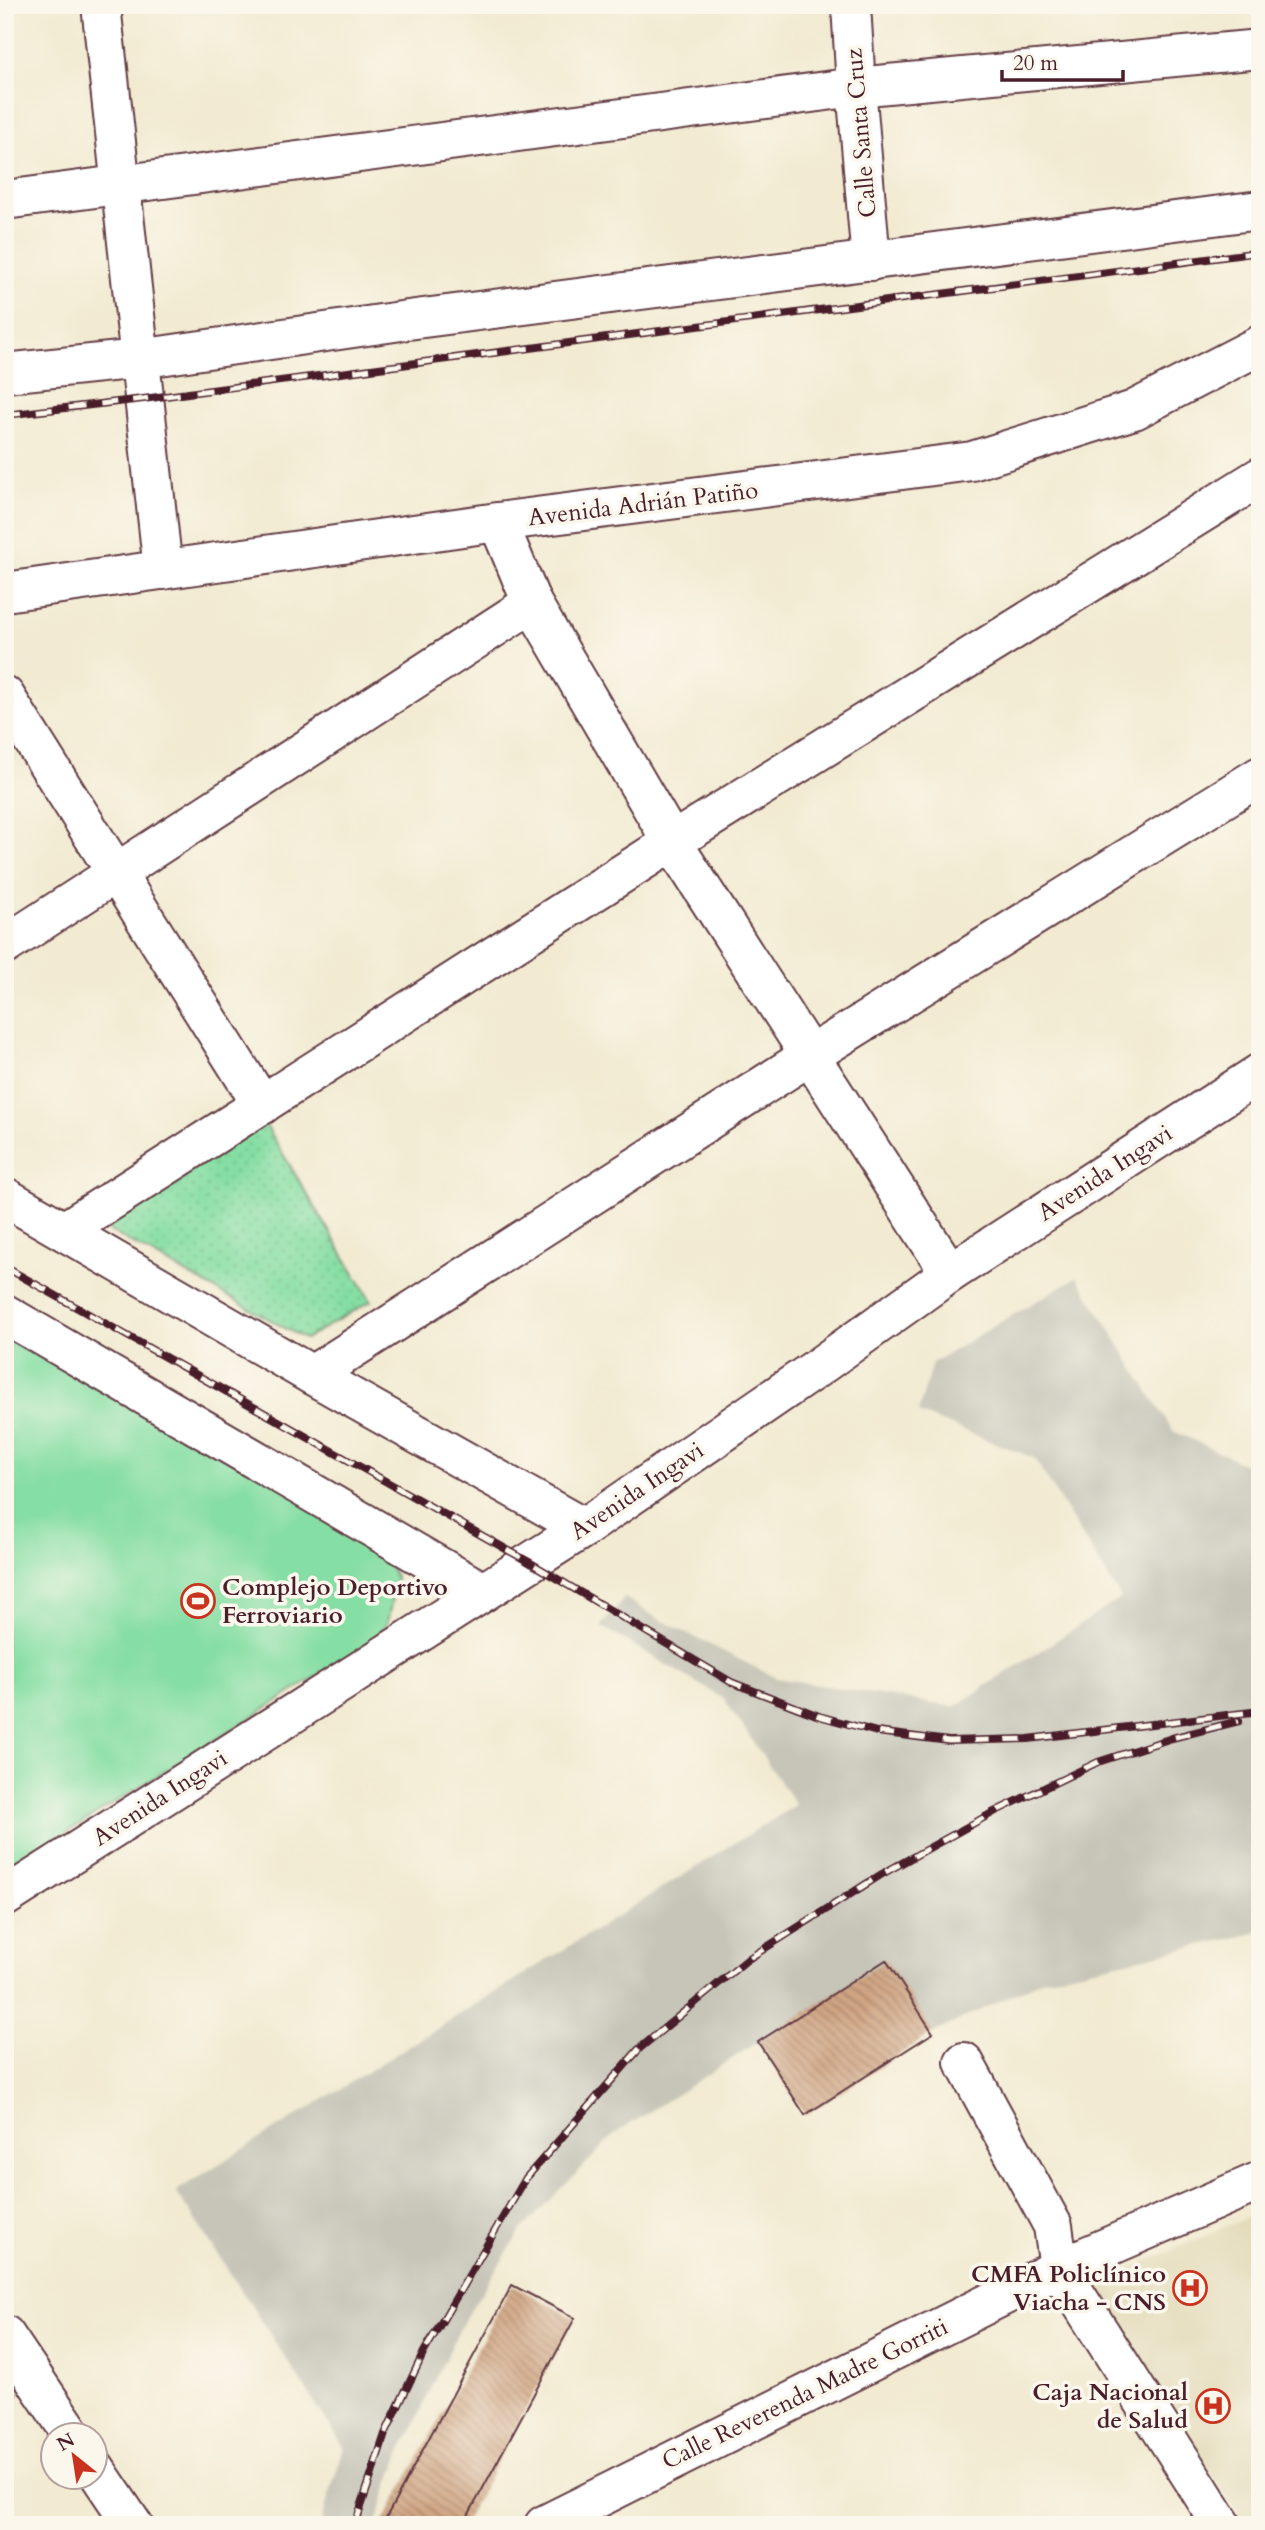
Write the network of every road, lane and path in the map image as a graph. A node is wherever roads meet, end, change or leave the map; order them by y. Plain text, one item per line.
1 (101, 5) edge
2 (851, 5) edge
3 (1260, 49) edge
4 (856, 87) junction
5 (120, 186) junction
6 (5, 200) edge
7 (1260, 210) edge
8 (871, 261) junction
9 (1260, 345) edge
10 (139, 359) junction
11 (5, 373) edge
12 (1260, 477) edge
13 (498, 522) junction
14 (163, 570) junction
15 (5, 592) edge
16 (532, 603) junction
17 (5, 696) edge
18 (1260, 776) edge
19 (672, 842) junction
20 (116, 873) junction
21 (5, 946) edge
22 (809, 1056) junction
23 (1260, 1073) edge
24 (262, 1105) junction
25 (5, 1197) edge
26 (64, 1231) junction
27 (950, 1273) junction
28 (5, 1314) edge
29 (312, 1375) junction
30 (584, 1528) junction
31 (483, 1592) junction
32 (5, 1897) edge
33 (964, 2062) dead end
34 (1260, 2181) edge
35 (1059, 2268) junction
36 (5, 2335) edge
37 (64, 2422) edge
38 (108, 2488) edge
39 (133, 2525) edge
40 (544, 2525) edge
41 (1222, 2525) edge

1 - 5 street
2 - 4 street, Calle Santa Cruz
3 - 4 street
4 - 5 street
4 - 8 street, Calle Santa Cruz
5 - 6 street
5 - 10 street
7 - 8 street
8 - 10 street
9 - 13 street, Avenida Adrián Patiño
10 - 11 street
10 - 14 street
12 - 19 street
13 - 14 street, Avenida Adrián Patiño
13 - 16 street
14 - 15 street, Avenida Adrián Patiño
16 - 19 street
16 - 20 street
17 - 20 street
18 - 22 street
19 - 22 street
19 - 24 street
20 - 21 street
20 - 24 street
22 - 27 street
22 - 29 street
23 - 27 street, Avenida Ingavi
24 - 26 street
25 - 26 street
26 - 29 street
27 - 30 street, Avenida Ingavi
28 - 31 street
29 - 30 street
30 - 31 street, Avenida Ingavi
31 - 32 street, Avenida Ingavi
33 - 35 street
34 - 35 street, Calle Reverenda Madre Gorriti
35 - 40 street, Calle Reverenda Madre Gorriti
35 - 41 street
36 - 37 street
38 - 39 street

